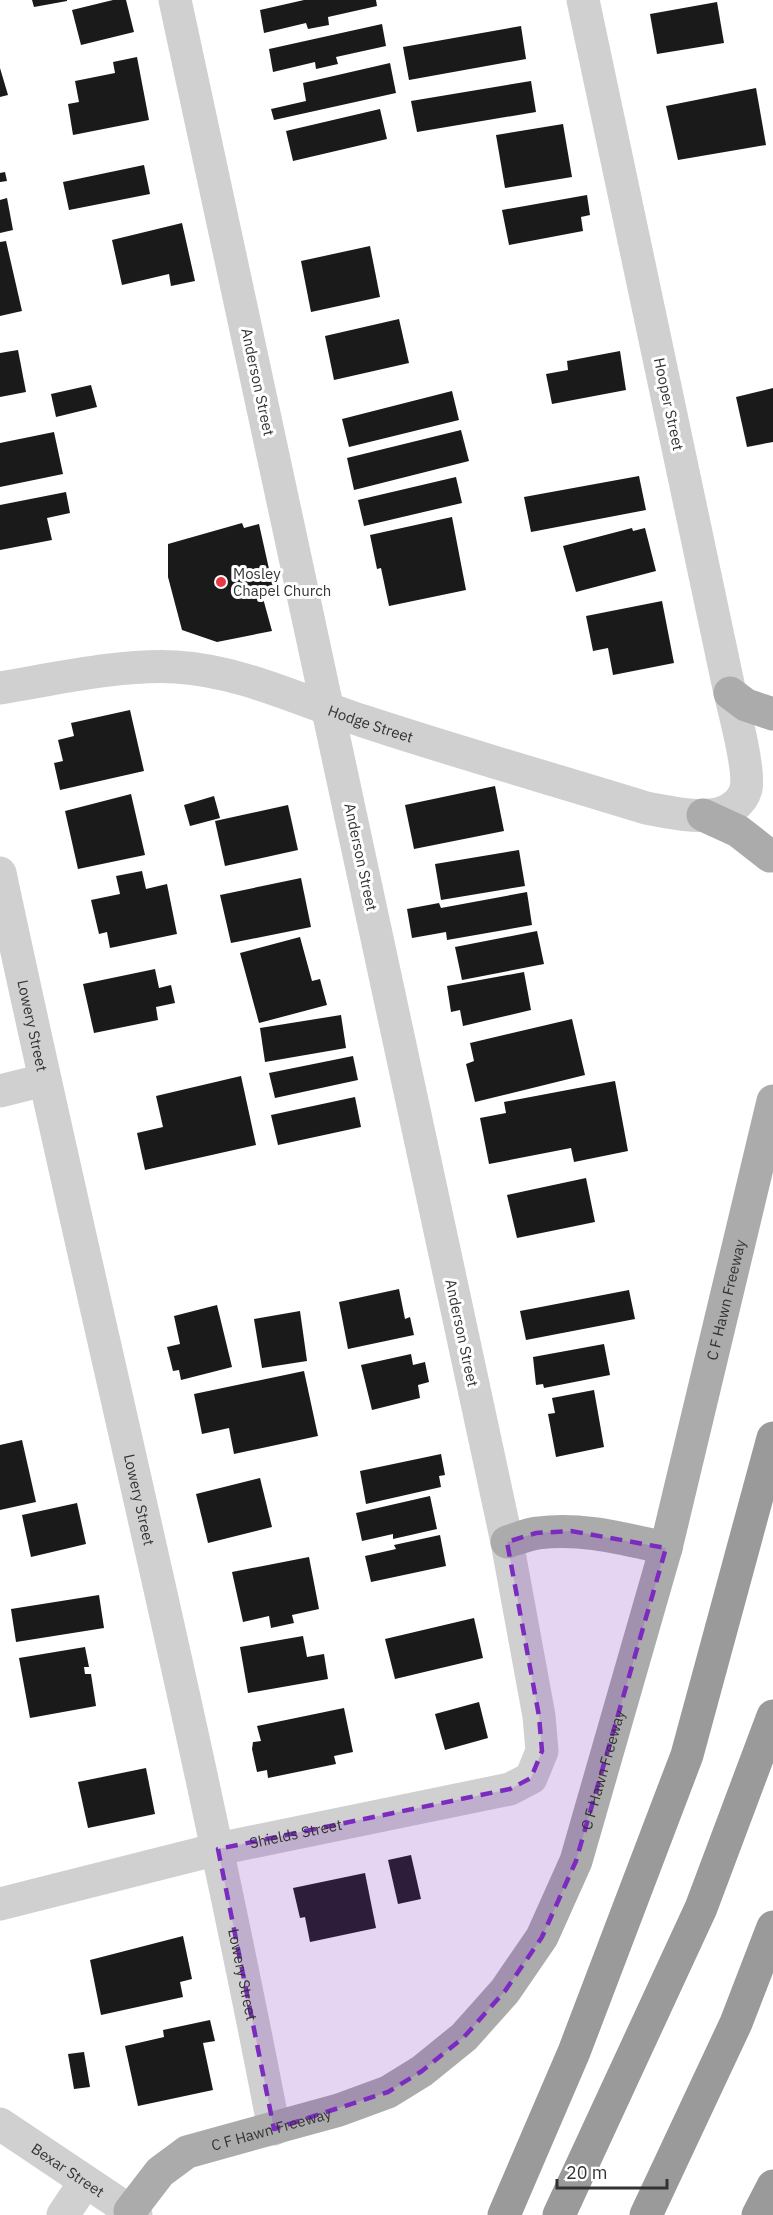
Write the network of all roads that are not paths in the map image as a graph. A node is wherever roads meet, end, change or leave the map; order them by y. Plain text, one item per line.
1 (176, 0) edge
2 (583, 0) edge
3 (0, 688) edge
4 (730, 693) junction
5 (329, 709) junction
6 (773, 714) edge
7 (735, 806) junction
8 (703, 815) junction
9 (772, 859) edge
10 (0, 873) edge
11 (44, 1080) junction
12 (0, 1091) edge
13 (773, 1101) edge
14 (773, 1438) edge
15 (507, 1542) junction
16 (666, 1548) junction
17 (539, 1716) joint
18 (773, 1716) edge
19 (218, 1849) junction
20 (0, 1904) edge
21 (773, 1927) edge
22 (0, 2124) edge
23 (274, 2129) junction
24 (85, 2182) junction
25 (773, 2186) edge
26 (133, 2213) edge
27 (63, 2215) edge
28 (504, 2215) edge
29 (559, 2215) edge
30 (646, 2215) edge
31 (758, 2215) edge

1 - 5 street, Anderson Street
2 - 4 street, Hooper Street
3 - 5 street, Hodge Street
4 - 6 main road
4 - 7 street, Hooper Street
5 - 8 street, Hodge Street
5 - 15 street, Anderson Street
7 - 8 street, Hodge Street
7 - 9 main road
8 - 9 main road
10 - 11 street, Lowery Street
11 - 12 street
11 - 19 street, Lowery Street
13 - 16 main road, C F Hawn Freeway
14 - 28 highway
15 - 16 main road
15 - 17 street, Anderson Street
16 - 23 main road, C F Hawn Freeway
17 - 19 street, Shields Street
18 - 29 highway
19 - 20 street, Shields Street
19 - 23 street, Lowery Street
21 - 30 highway
22 - 24 street, Bexar Street
23 - 26 main road, C F Hawn Freeway
24 - 26 street, Bexar Street
24 - 27 street
25 - 31 highway

